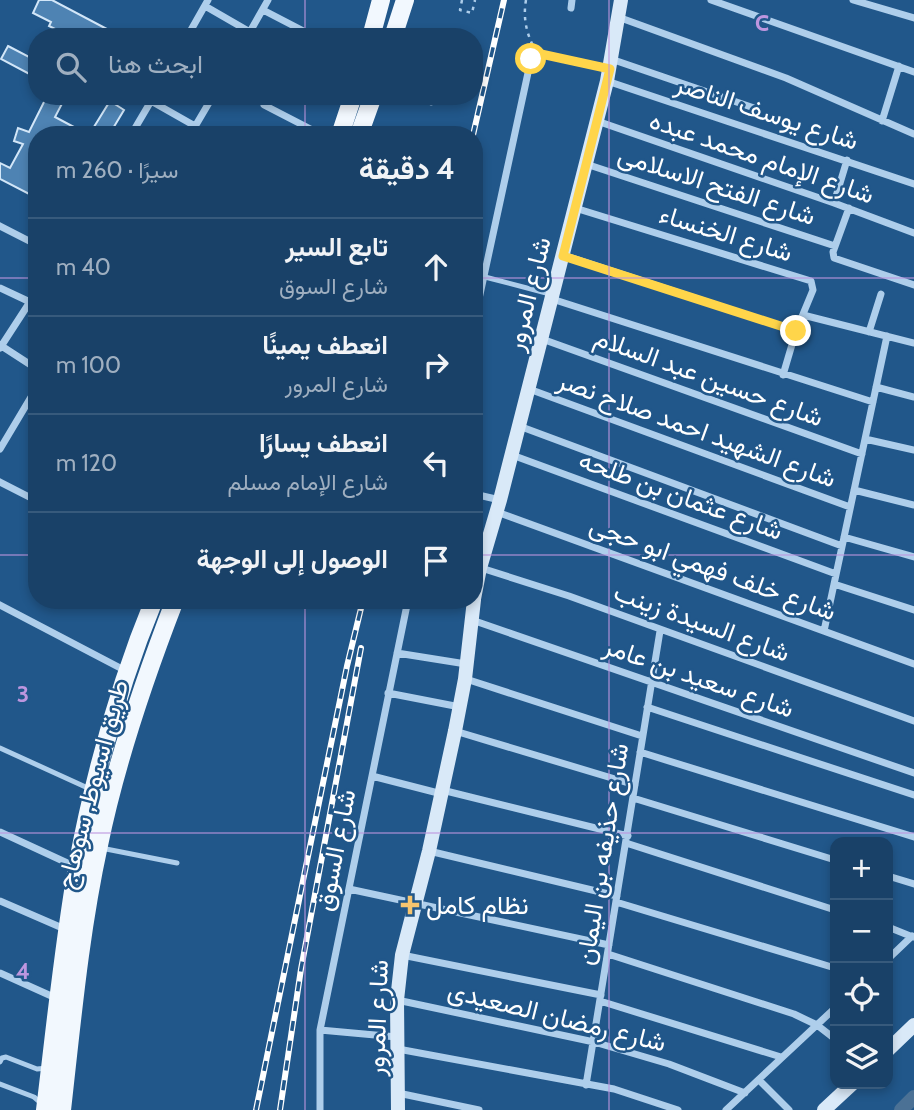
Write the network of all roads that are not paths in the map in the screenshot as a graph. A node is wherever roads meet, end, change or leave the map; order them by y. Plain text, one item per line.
1 (268, 0) edge
2 (381, 0) edge
3 (405, 0) edge
4 (621, 0) edge
5 (711, 0) edge
6 (853, 0) edge
7 (207, 3) edge
8 (263, 9) junction
9 (618, 17) junction
10 (914, 18) edge
11 (192, 28) edge
12 (240, 28) edge
13 (252, 28) edge
14 (298, 28) edge
15 (373, 28) edge
16 (396, 28) edge
17 (899, 66) junction
18 (609, 70) junction
19 (914, 72) edge
20 (148, 105) edge
21 (163, 105) edge
22 (208, 105) edge
23 (264, 105) dead end
24 (350, 105) edge
25 (370, 105) edge
26 (757, 109) dead end
27 (597, 121) junction
28 (882, 121) junction
29 (136, 126) edge
30 (195, 126) joint
31 (305, 126) edge
32 (343, 126) edge
33 (362, 126) edge
34 (914, 134) edge
35 (847, 160) junction
36 (586, 164) junction
37 (914, 184) edge
38 (834, 203) junction
39 (575, 208) junction
40 (849, 208) junction
41 (0, 226) edge
42 (914, 233) edge
43 (28, 240) edge
44 (835, 246) junction
45 (563, 256) junction
46 (485, 277) junction
47 (483, 285) edge
48 (914, 285) edge
49 (0, 288) edge
50 (881, 294) dead end
51 (552, 296) junction
52 (28, 301) edge
53 (28, 305) edge
54 (803, 315) junction
55 (796, 331) junction
56 (869, 332) junction
57 (887, 336) junction
58 (542, 339) junction
59 (914, 343) edge
60 (0, 347) edge
61 (28, 364) edge
62 (783, 375) junction
63 (876, 387) junction
64 (529, 389) junction
65 (914, 397) edge
66 (28, 402) edge
67 (873, 402) junction
68 (519, 426) junction
69 (865, 439) junction
70 (0, 449) edge
71 (914, 450) edge
72 (862, 454) junction
73 (512, 455) junction
74 (0, 482) edge
75 (854, 490) junction
76 (28, 496) edge
77 (483, 498) edge
78 (914, 505) edge
79 (499, 506) junction
80 (850, 507) junction
81 (844, 537) junction
82 (842, 546) junction
83 (483, 550) edge
84 (914, 557) edge
85 (483, 569) edge
86 (836, 574) junction
87 (834, 584) junction
88 (0, 605) edge
89 (151, 609) edge
90 (172, 609) edge
91 (406, 609) edge
92 (473, 609) edge
93 (914, 610) edge
94 (471, 620) junction
95 (660, 631) junction
96 (824, 631) junction
97 (397, 653) junction
98 (914, 664) edge
99 (466, 671) junction
100 (127, 672) junction
101 (651, 683) junction
102 (388, 693) junction
103 (121, 694) junction
104 (139, 699) junction
105 (460, 707) junction
106 (647, 707) junction
107 (914, 721) edge
108 (456, 731) junction
109 (642, 736) junction
110 (108, 738) junction
111 (126, 743) junction
112 (0, 748) edge
113 (640, 752) junction
114 (914, 773) edge
115 (372, 776) junction
116 (635, 785) junction
117 (93, 791) junction
118 (442, 792) junction
119 (914, 795) edge
120 (633, 797) junction
121 (0, 832) edge
122 (914, 837) edge
123 (627, 840) junction
124 (98, 848) junction
125 (429, 851) junction
126 (830, 858) edge
127 (177, 863) dead end
128 (77, 867) junction
129 (893, 878) edge
130 (914, 884) edge
131 (349, 890) junction
132 (617, 899) junction
133 (0, 901) edge
134 (415, 904) junction
135 (830, 908) edge
136 (893, 929) edge
137 (68, 931) junction
138 (913, 937) edge
139 (609, 945) junction
140 (608, 954) junction
141 (402, 955) junction
142 (893, 955) edge
143 (830, 966) edge
144 (0, 973) edge
145 (601, 998) junction
146 (59, 999) junction
147 (397, 1000) junction
148 (830, 1013) edge
149 (817, 1025) junction
150 (914, 1026) edge
151 (320, 1030) junction
152 (830, 1035) edge
153 (594, 1041) junction
154 (397, 1043) junction
155 (893, 1045) edge
156 (781, 1057) junction
157 (0, 1062) edge
158 (59, 1068) junction
159 (758, 1080) junction
160 (0, 1084) edge
161 (586, 1085) junction
162 (847, 1089) edge
163 (398, 1093) junction
164 (745, 1093) junction
165 (45, 1110) edge
166 (62, 1110) edge
167 (320, 1110) edge
168 (398, 1110) edge
169 (480, 1110) edge
170 (678, 1110) edge
171 (726, 1110) edge
172 (789, 1110) edge
173 (824, 1110) edge

1 - 8 street
2 - 15 main road
3 - 16 main road
4 - 9 street, شارع المرور
5 - 17 street
6 - 10 street
7 - 11 street
7 - 12 street
8 - 13 street
8 - 14 street
9 - 18 street, شارع المرور
9 - 28 street
17 - 19 street
17 - 28 street
18 - 26 street
18 - 27 street, شارع المرور
18 - 35 street, شارع يوسف الناصر
18 - 46 street
20 - 29 street
21 - 30 street
22 - 30 street
23 - 31 street
24 - 32 main road
25 - 33 main road
27 - 36 street, شارع المرور
27 - 38 street, شارع الإمام محمد عبده
28 - 34 street
35 - 37 street, شارع يوسف الناصر
35 - 38 street
36 - 39 street, شارع المرور
36 - 44 street, شارع الفتح الاسلامى
38 - 40 street, شارع الإمام محمد عبده
39 - 45 street, شارع المرور
39 - 54 street, شارع الخنساء
40 - 42 street, شارع الإمام محمد عبده
40 - 44 street, شارع الفتح الاسلامى
41 - 43 street
44 - 48 street, شارع الفتح الاسلامى
45 - 51 street, شارع المرور
45 - 55 street
46 - 47 street
46 - 51 lane
49 - 52 street
50 - 56 street
51 - 58 street, شارع المرور
51 - 62 street
53 - 60 street
54 - 55 street, شارع الخنساء
54 - 56 street
55 - 62 street, شارع الخنساء
56 - 57 street
57 - 59 street
57 - 63 street
58 - 64 street, شارع المرور
58 - 72 street, شارع حسين عبد السلام
60 - 61 street
62 - 67 street
63 - 65 street
63 - 67 street
64 - 68 street, شارع المرور
64 - 80 street, شارع الشهيد احمد صلاح نصر
66 - 70 street
67 - 69 street
68 - 73 street, شارع المرور
68 - 82 street
69 - 71 street
69 - 72 street
72 - 75 street
73 - 79 street, شارع المرور
73 - 86 street, شارع عثمان بن طلحه
74 - 76 street
75 - 78 street
75 - 80 street
77 - 79 street, شارع خلف فهمي ابو حجى
79 - 83 street, شارع المرور
79 - 96 street, شارع خلف فهمي ابو حجى
80 - 81 street
81 - 82 street
81 - 84 street
82 - 86 street
85 - 95 street, شارع السيدة زينب
86 - 87 street
87 - 93 street
87 - 96 street
88 - 100 street
89 - 100 main road, طريق اسيوط, سوهاج
90 - 104 main road, طريق اسيوط, سوهاج
91 - 97 street, شارع السوق
92 - 94 street, شارع المرور
94 - 99 street, شارع المرور
94 - 101 street, شارع سعيد بن عامر
95 - 101 street, شارع حذيفه بن اليمان
95 - 107 street, شارع السيدة زينب
96 - 98 street, شارع خلف فهمي ابو حجى
97 - 99 street
97 - 102 street, شارع السوق
99 - 105 street, شارع المرور
99 - 109 street
100 - 103 main road, طريق اسيوط, سوهاج
101 - 106 street, شارع حذيفه بن اليمان
101 - 114 street, شارع سعيد بن عامر
102 - 105 street
102 - 115 street, شارع السوق
103 - 104 main road
103 - 110 main road, طريق اسيوط, سوهاج
104 - 111 main road, طريق اسيوط, سوهاج
105 - 108 street, شارع المرور
106 - 109 street, شارع حذيفه بن اليمان
106 - 119 street
108 - 116 street
108 - 118 street, شارع المرور
109 - 113 street, شارع حذيفه بن اليمان
110 - 111 main road
110 - 117 main road, طريق اسيوط, سوهاج
111 - 124 main road, طريق اسيوط, سوهاج
112 - 117 lane
113 - 116 street, شارع حذيفه بن اليمان
113 - 122 street
115 - 118 street
115 - 131 street, شارع السوق
116 - 120 street, شارع حذيفه بن اليمان
117 - 128 main road, طريق اسيوط, سوهاج
118 - 123 street
118 - 125 street, شارع المرور
120 - 123 street, شارع حذيفه بن اليمان
120 - 126 street
121 - 128 street
123 - 132 street, شارع حذيفه بن اليمان
123 - 135 street
124 - 127 lane
124 - 158 main road, طريق اسيوط, سوهاج
125 - 132 street
125 - 134 street, شارع المرور
128 - 137 main road, طريق اسيوط, سوهاج
129 - 130 street
131 - 134 street
131 - 151 street, شارع السوق
132 - 139 street, شارع حذيفه بن اليمان
132 - 143 street
133 - 137 street
134 - 139 street
134 - 141 street, شارع المرور
136 - 138 street
137 - 146 main road, طريق اسيوط, سوهاج
138 - 142 street
139 - 140 street, شارع حذيفه بن اليمان
140 - 145 street, شارع حذيفه بن اليمان
140 - 149 street
141 - 145 street
141 - 147 street, شارع المرور
144 - 146 street
145 - 153 street, شارع حذيفه بن اليمان
145 - 156 street
146 - 158 main road, طريق اسيوط, سوهاج
147 - 153 street, شارع رمضان الصعيدى
147 - 154 street, شارع المرور
148 - 149 street
149 - 152 street
149 - 156 street
150 - 155 street
151 - 154 street
151 - 167 street, شارع السوق
153 - 161 street, شارع حذيفه بن اليمان
153 - 164 street, شارع رمضان الصعيدى
154 - 161 street
154 - 163 street, شارع المرور
156 - 159 street
157 - 158 lane
158 - 165 main road, طريق اسيوط, سوهاج
158 - 166 main road, طريق اسيوط, سوهاج
159 - 164 street
159 - 172 street
160 - 165 lane
161 - 170 street
162 - 173 street
163 - 168 street, شارع المرور
163 - 169 street
164 - 171 street

